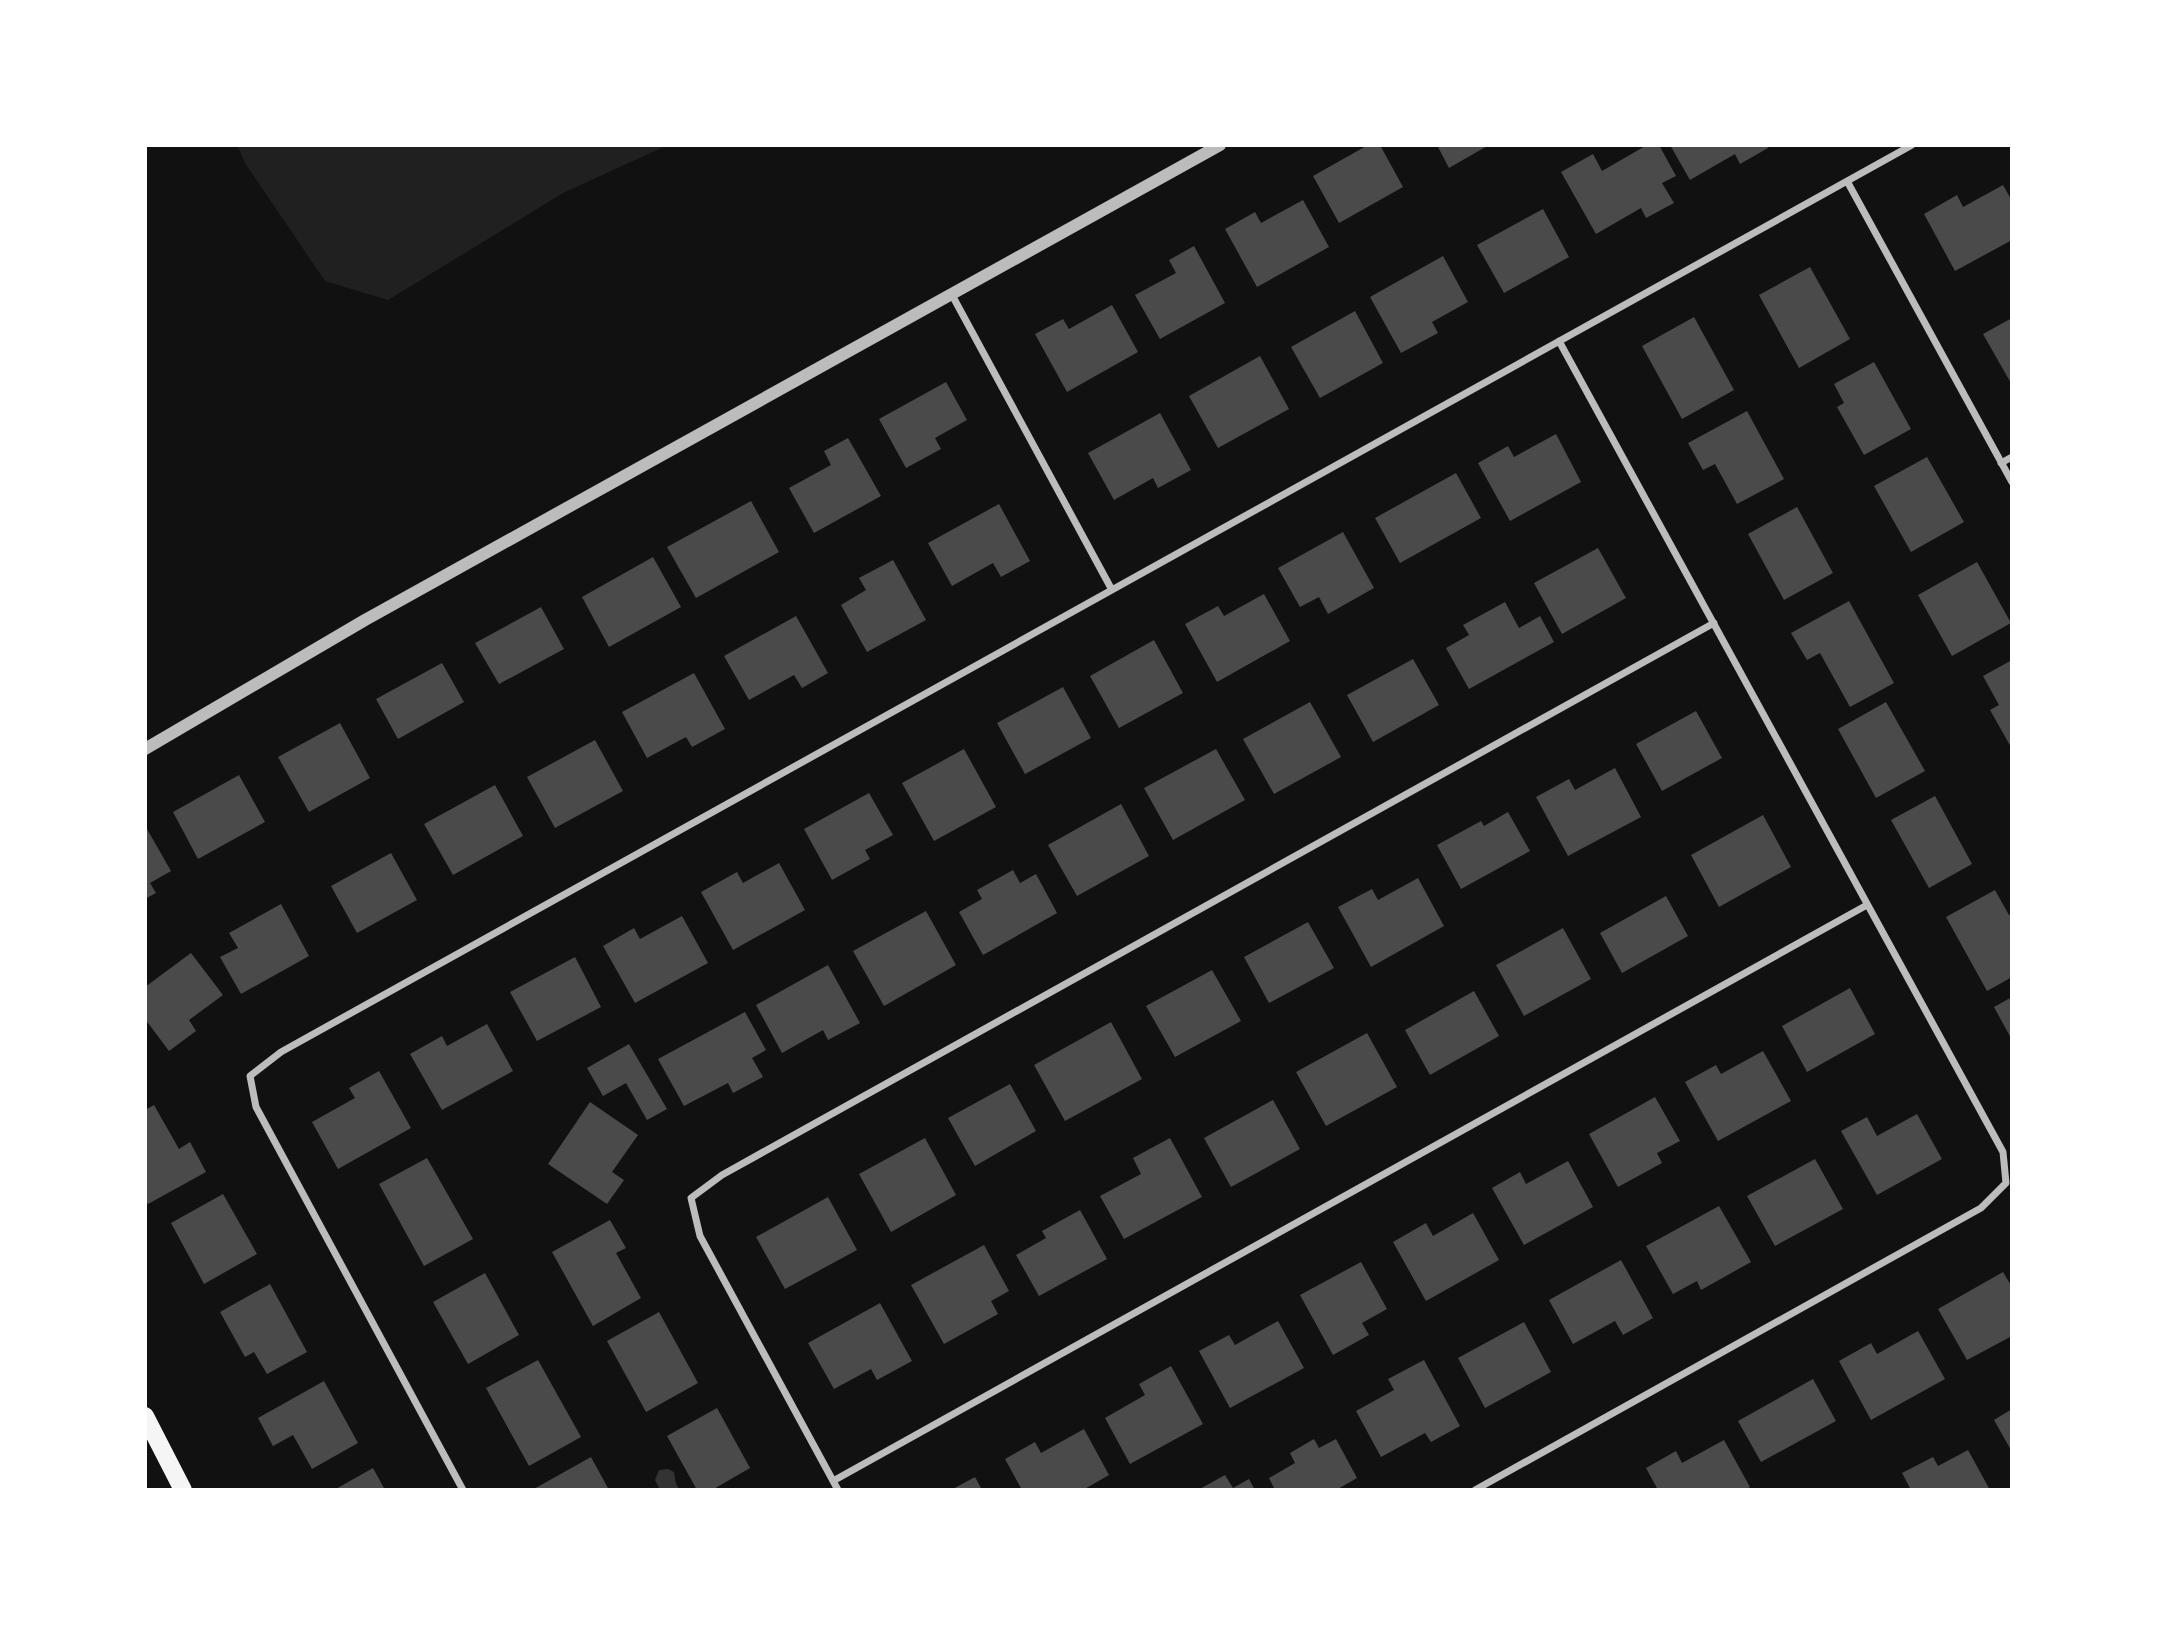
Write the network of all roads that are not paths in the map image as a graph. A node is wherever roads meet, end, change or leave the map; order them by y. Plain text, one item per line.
1 (1220, 145) edge
2 (1912, 145) edge
3 (1847, 181) junction
4 (952, 295) junction
5 (1559, 341) junction
6 (2012, 457) edge
7 (2001, 463) junction
8 (2012, 482) edge
9 (1112, 590) junction
10 (1714, 623) junction
11 (145, 749) edge
12 (1867, 905) junction
13 (145, 1416) edge
14 (833, 1480) junction
15 (183, 1490) edge
16 (463, 1490) edge
17 (838, 1490) edge
18 (1476, 1490) edge

1 - 4 street
2 - 3 street
3 - 5 street
3 - 7 street
4 - 9 street
4 - 11 street
5 - 9 street
5 - 10 street
6 - 7 street
7 - 8 street
9 - 16 street
10 - 12 street
10 - 14 street
12 - 14 street
12 - 18 street
13 - 15 main road
14 - 17 street

